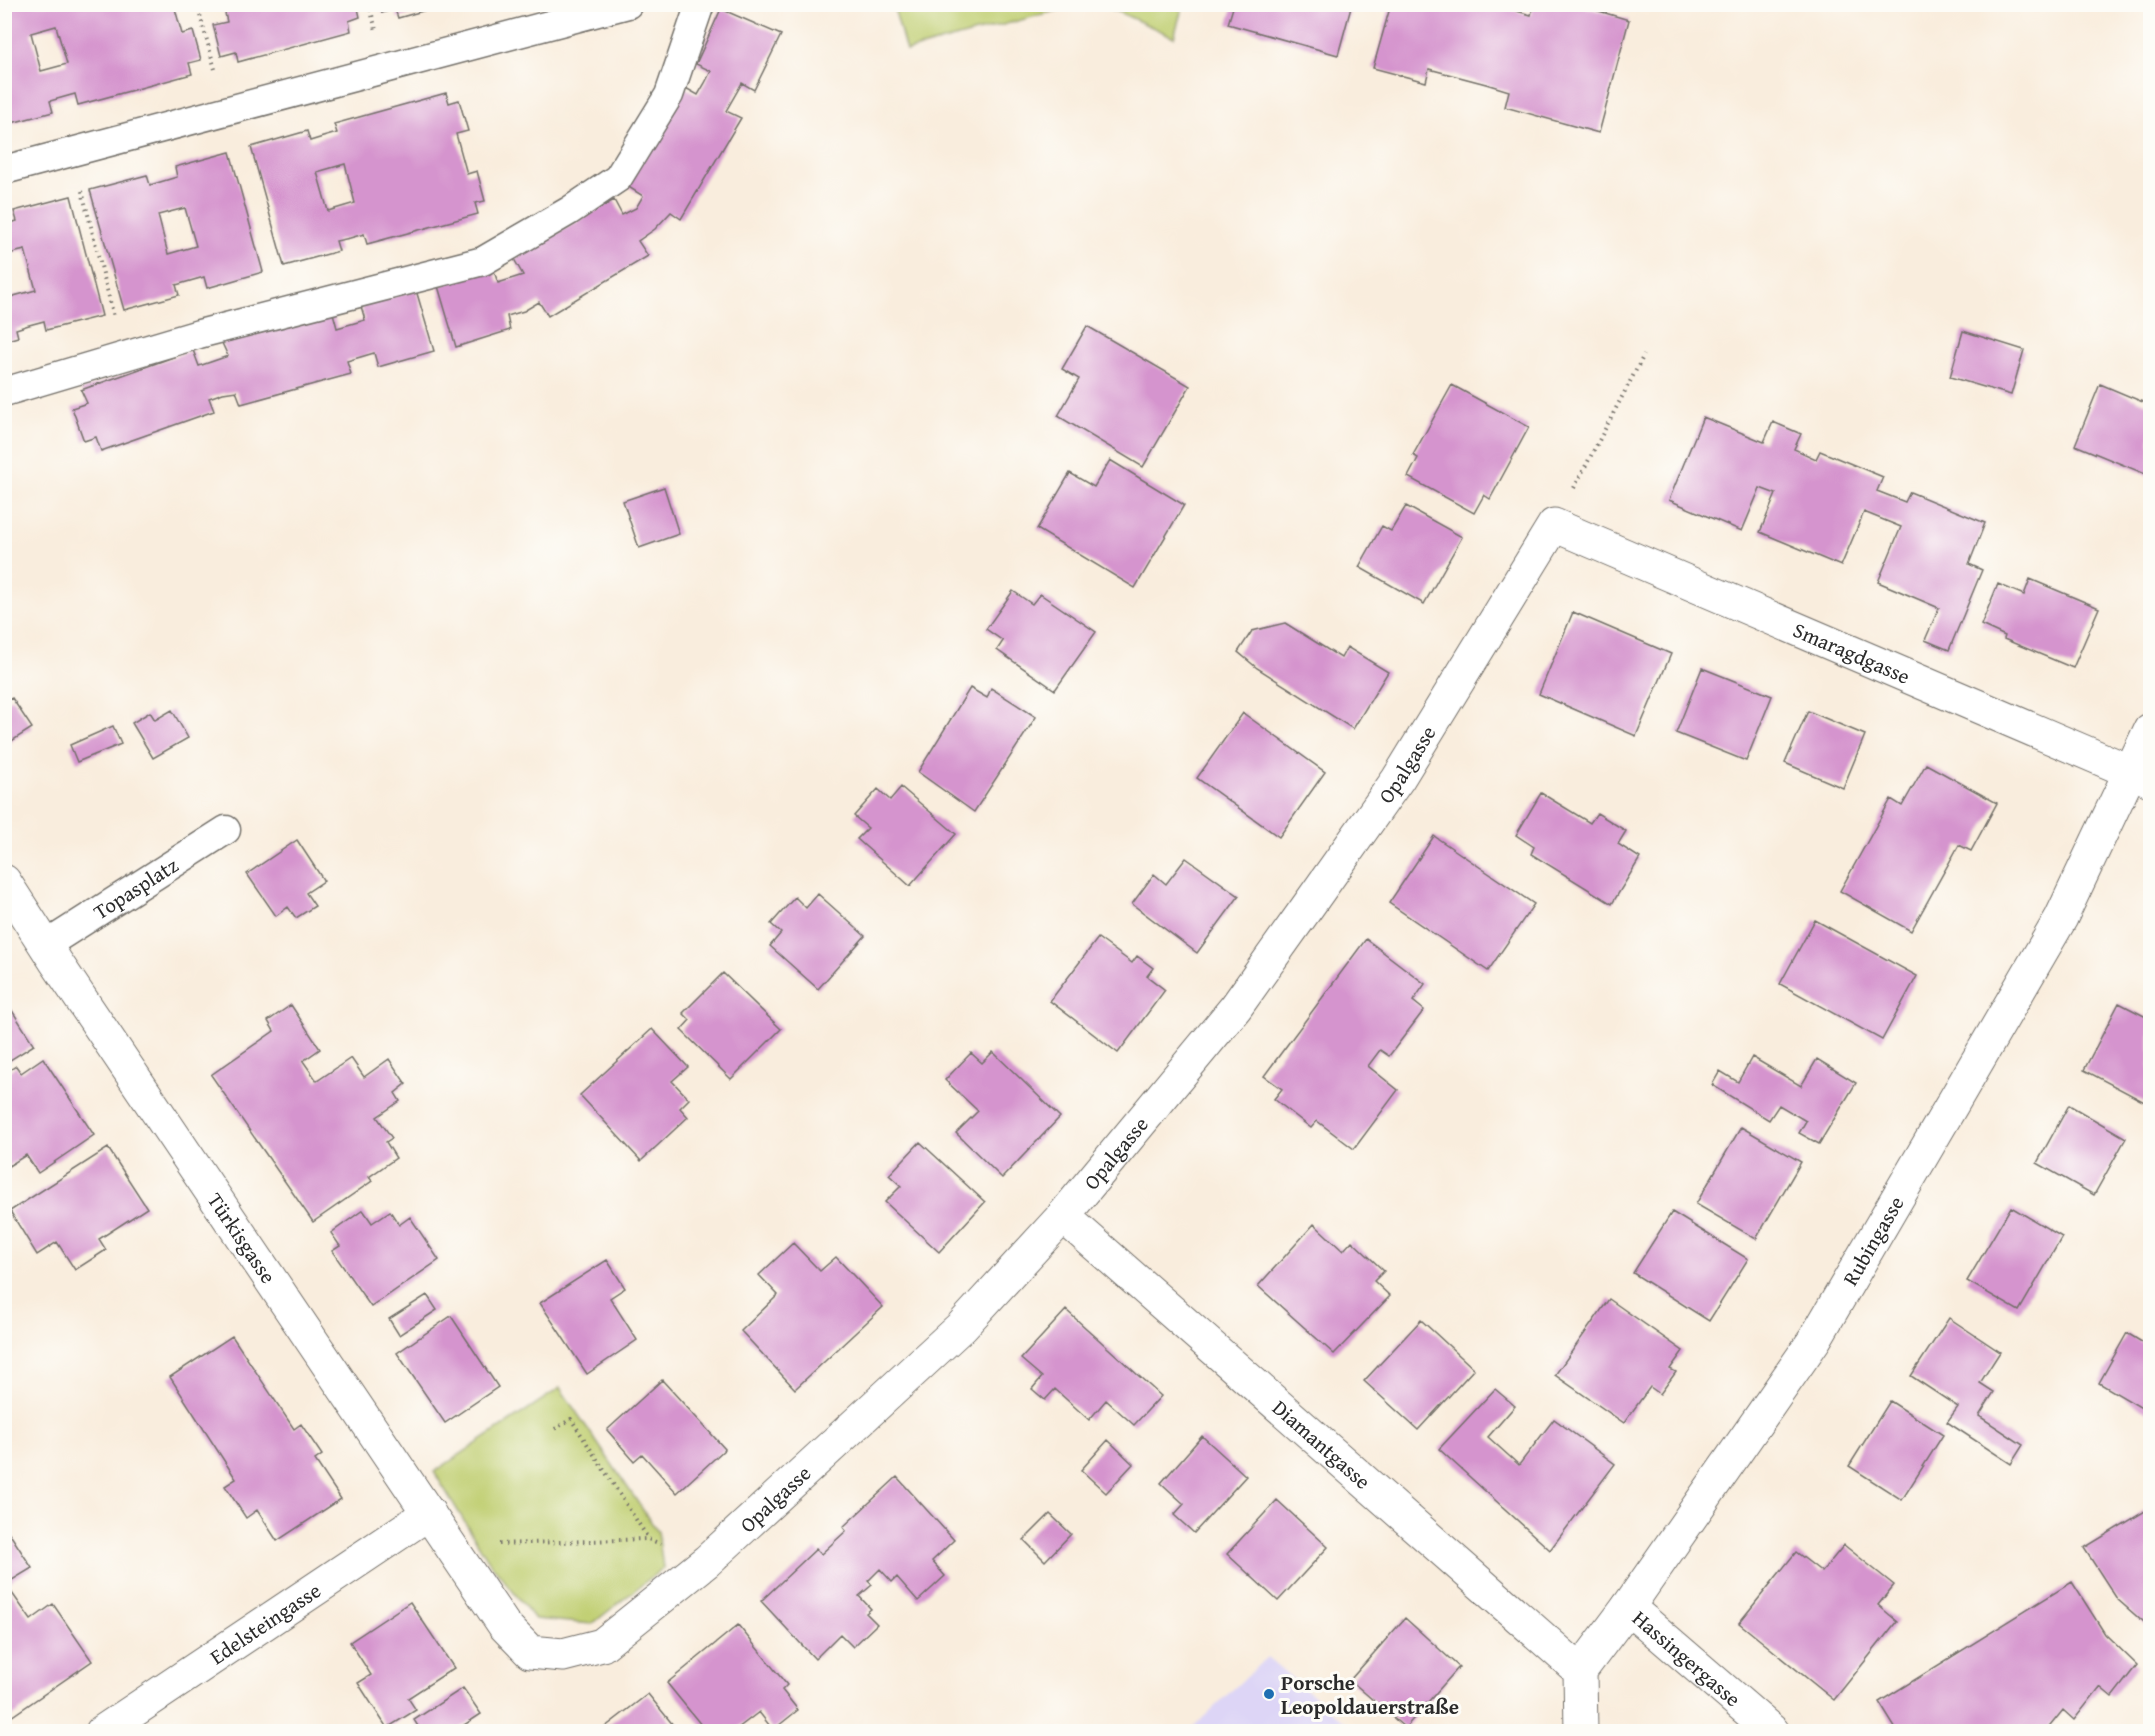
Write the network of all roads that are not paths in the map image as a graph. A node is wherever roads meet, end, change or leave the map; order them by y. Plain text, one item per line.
1 (628, 4) edge
2 (700, 4) edge
3 (4, 170) edge
4 (4, 392) edge
5 (1554, 525) joint
6 (2151, 730) edge
7 (2141, 776) edge
8 (226, 830) dead end
9 (4, 880) edge
10 (51, 953) junction
11 (1063, 1216) junction
12 (429, 1513) junction
13 (1628, 1607) junction
14 (1580, 1671) junction
15 (102, 1731) edge
16 (1581, 1731) edge
17 (1773, 1731) edge

1 - 3 lane
2 - 4 lane
5 - 7 street, Smaragdgasse
5 - 11 street, Opalgasse
6 - 7 street, Rubingasse
7 - 13 street, Rubingasse
8 - 10 lane, Topasplatz
9 - 10 street
10 - 12 street, Türkisgasse
11 - 12 street, Opalgasse
11 - 14 street, Diamantgasse
12 - 15 street, Edelsteingasse
13 - 14 street, Rubingasse
13 - 17 street, Hassingergasse
14 - 16 street

